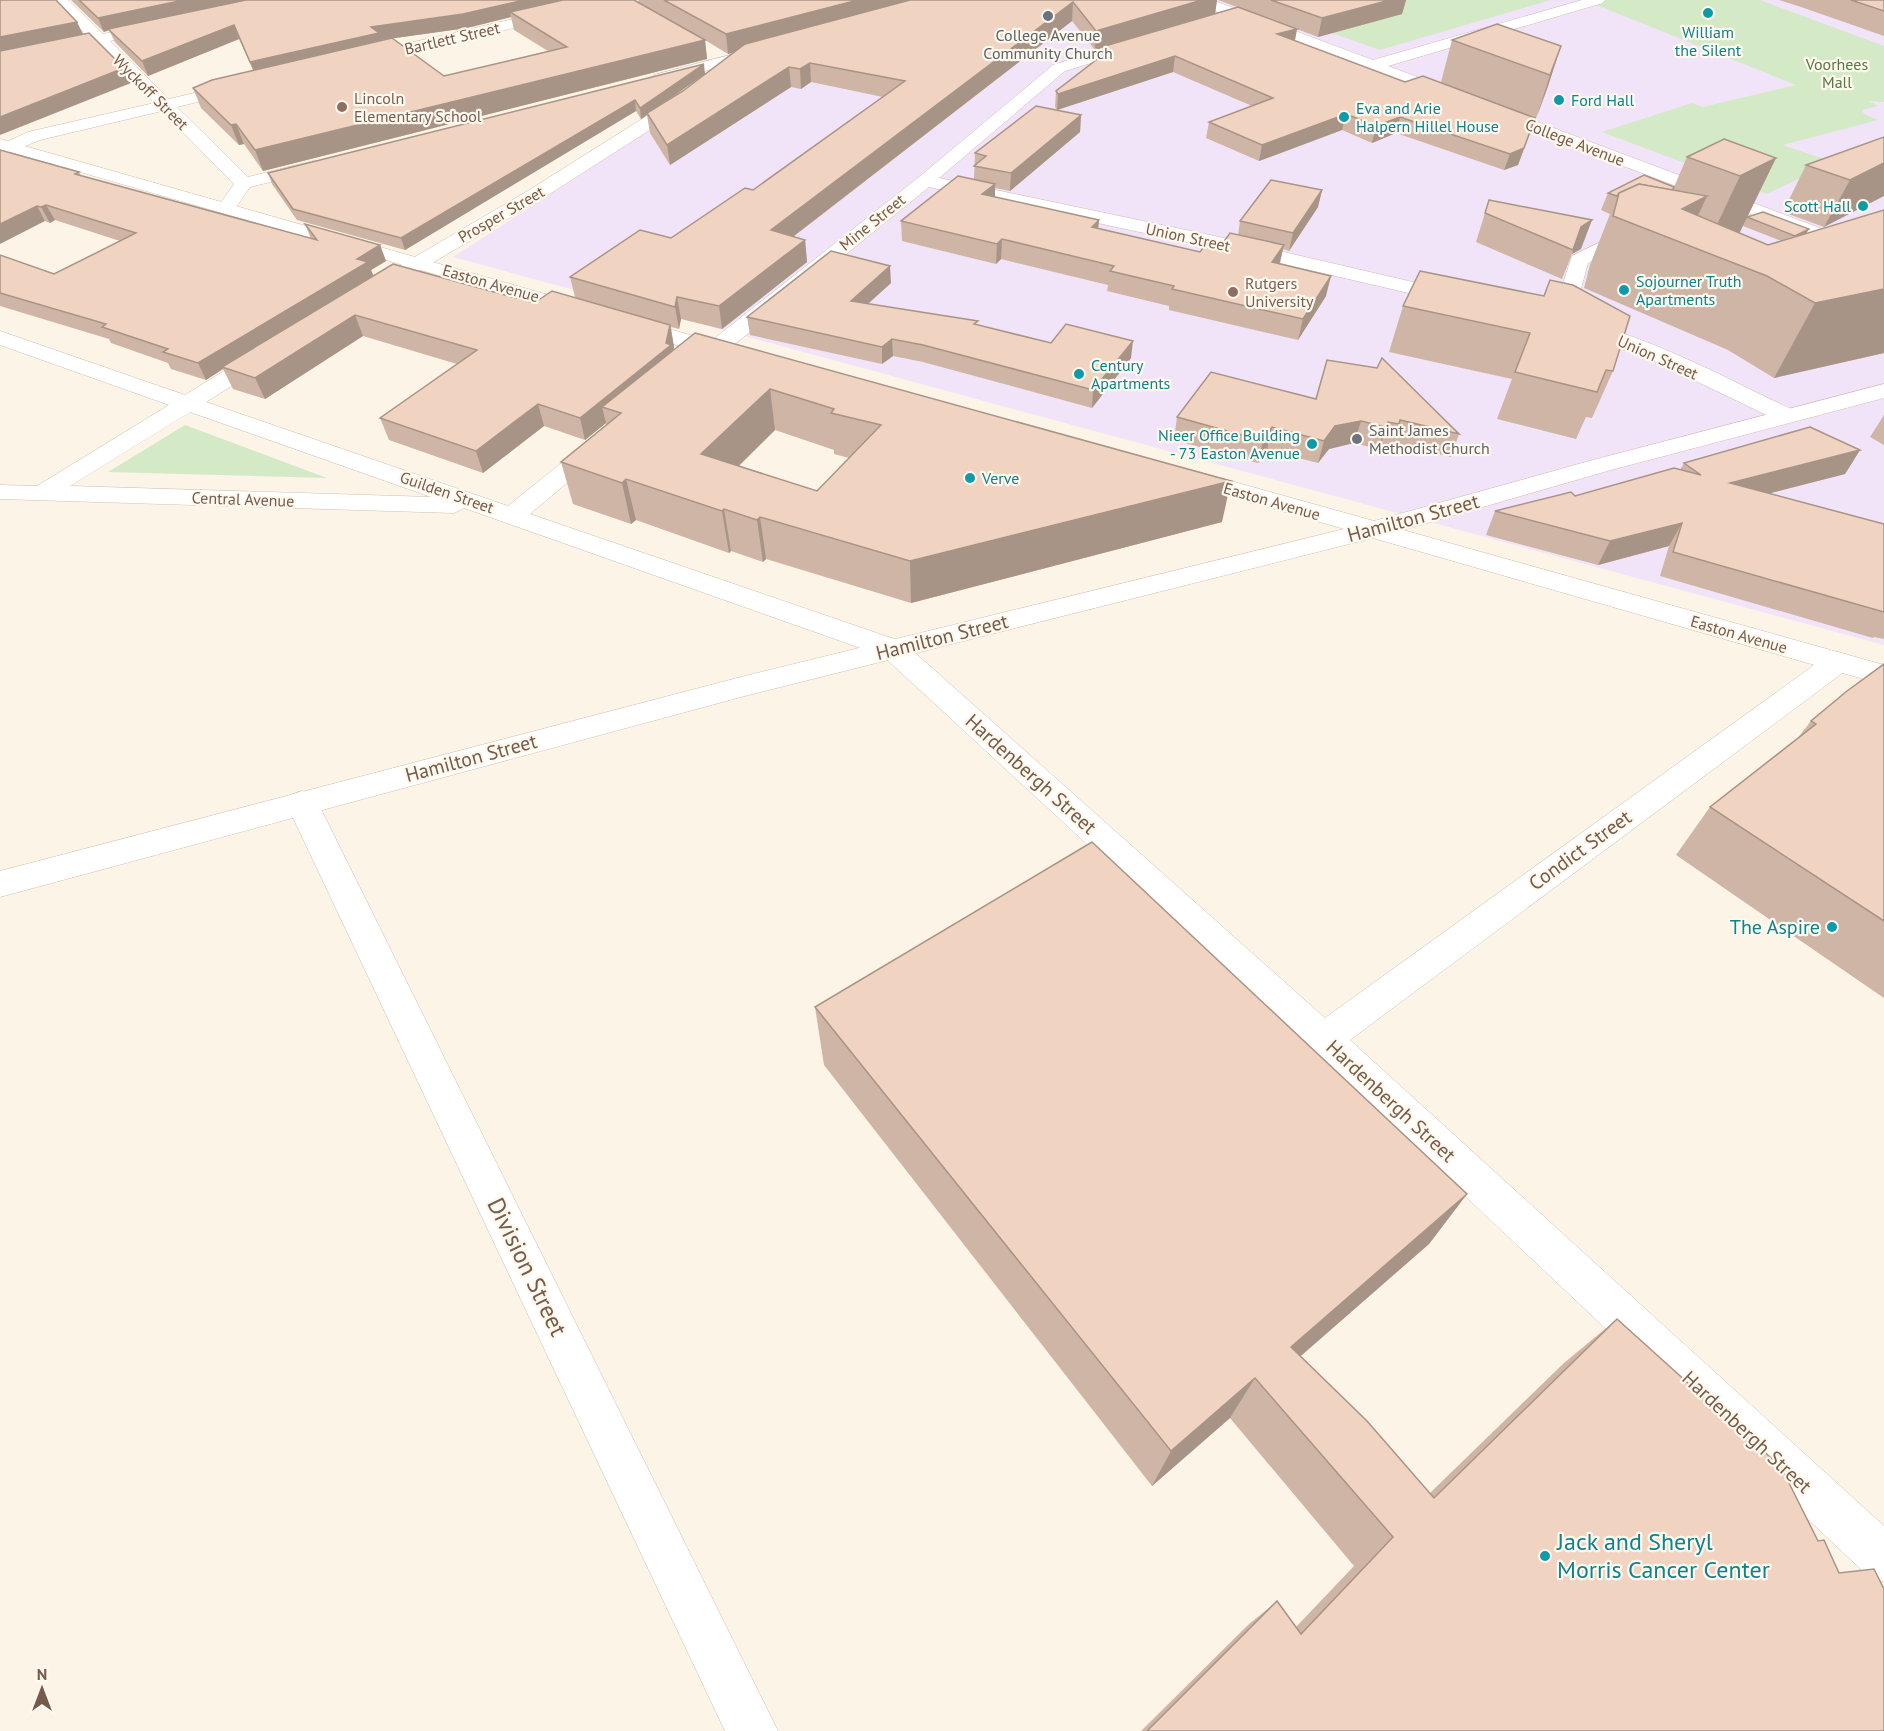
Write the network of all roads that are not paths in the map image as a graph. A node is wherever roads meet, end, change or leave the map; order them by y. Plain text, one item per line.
1 (60, 0) edge
2 (1199, 0) edge
3 (1598, 0) edge
4 (621, 2) edge
5 (1237, 14) junction
6 (174, 23) edge
7 (1202, 24) edge
8 (1168, 35) edge
9 (98, 39) junction
10 (785, 45) edge
11 (701, 47) edge
12 (733, 59) junction
13 (0, 60) edge
14 (348, 62) edge
15 (1374, 65) junction
16 (642, 83) edge
17 (256, 84) edge
18 (164, 105) junction
19 (3, 147) edge
20 (333, 161) edge
21 (925, 181) junction
22 (244, 183) junction
23 (1710, 193) junction
24 (1688, 204) edge
25 (226, 208) junction
26 (1650, 223) edge
27 (1884, 259) edge
28 (419, 262) junction
29 (362, 296) edge
30 (1480, 303) edge
31 (1541, 317) edge
32 (1561, 322) junction
33 (0, 338) edge
34 (288, 342) edge
35 (714, 349) junction
36 (753, 359) edge
37 (674, 382) edge
38 (1884, 391) edge
39 (187, 403) junction
40 (1787, 416) junction
41 (611, 434) edge
42 (1169, 471) edge
43 (0, 492) edge
44 (42, 493) junction
45 (486, 506) junction
46 (513, 515) junction
47 (1373, 530) junction
48 (893, 649) junction
49 (1838, 662) junction
50 (1884, 675) edge
51 (302, 803) junction
52 (0, 884) edge
53 (1324, 1040) junction
54 (1884, 1558) edge
55 (752, 1731) edge

1 - 9 street, Wyckoff Street
2 - 5 street, College Avenue
3 - 15 street
4 - 14 street, Bartlett Street
5 - 7 street
5 - 15 street, College Avenue
6 - 9 street
8 - 21 street, Mine Street
9 - 13 street
9 - 18 street, Wyckoff Street
10 - 12 street
11 - 12 street
12 - 16 street
12 - 28 street, Prosper Street
15 - 23 street, College Avenue
17 - 18 street
18 - 19 street
18 - 22 street, Wyckoff Street
19 - 25 street, Easton Avenue
20 - 22 street
21 - 30 street, Union Street
21 - 35 street, Mine Street
22 - 25 street
23 - 24 street
23 - 27 street, College Avenue
25 - 28 street, Easton Avenue
26 - 32 street
28 - 29 street, Prosper Street
28 - 35 street, Easton Avenue
31 - 32 street, Union Street
32 - 40 street, Union Street
33 - 39 street, Guilden Street
34 - 39 street
35 - 36 street, Easton Avenue
35 - 37 street, Mine Street
38 - 40 street, Hamilton Street
39 - 44 street
39 - 45 street, Guilden Street
40 - 47 street, Hamilton Street
41 - 46 street
42 - 47 street, Easton Avenue
43 - 44 street, Central Avenue
44 - 45 street, Central Avenue
45 - 46 street, Guilden Street
46 - 48 street, Guilden Street
47 - 48 street, Hamilton Street
47 - 49 street, Easton Avenue
48 - 51 street, Hamilton Street
48 - 53 street, Hardenbergh Street
49 - 50 street, Easton Avenue
49 - 53 street, Condict Street
51 - 52 street, Hamilton Street
51 - 55 street, Division Street
53 - 54 street, Hardenbergh Street

